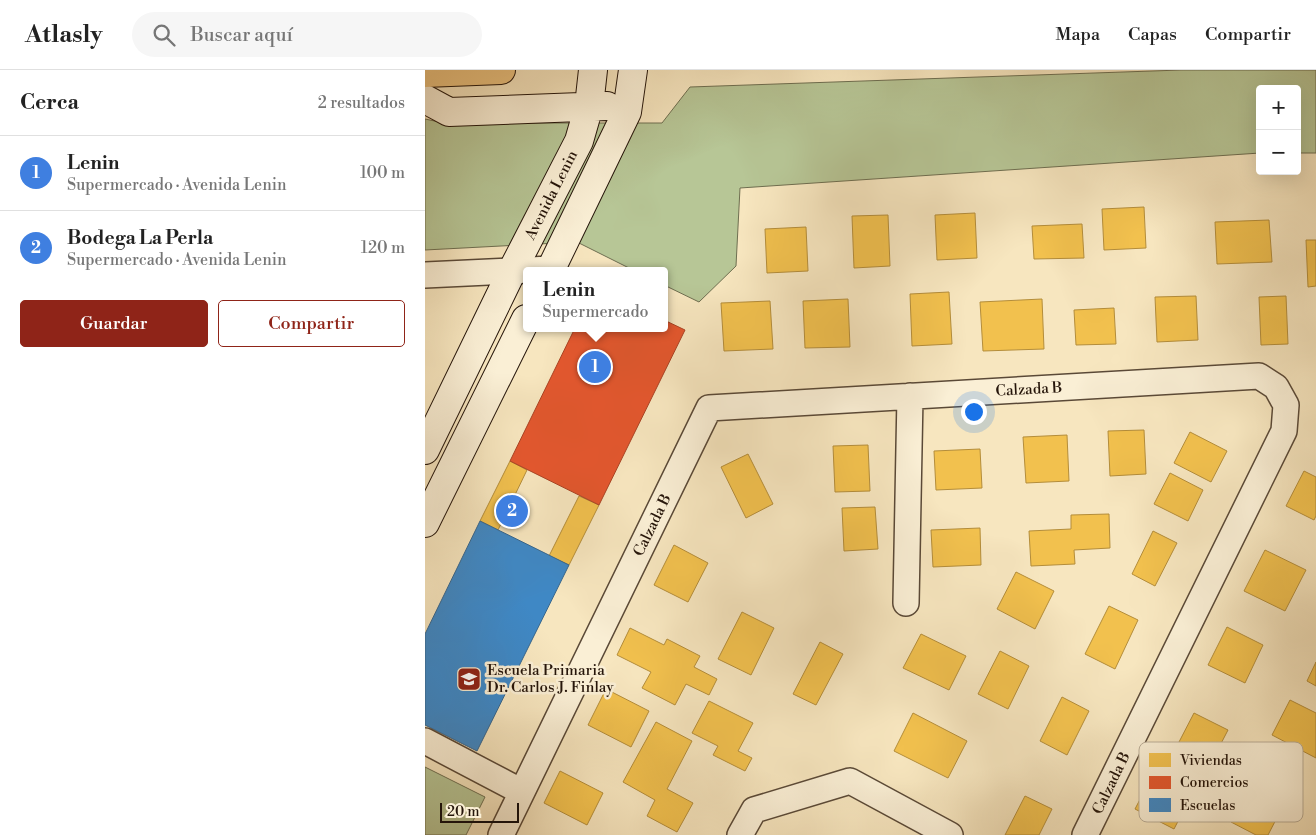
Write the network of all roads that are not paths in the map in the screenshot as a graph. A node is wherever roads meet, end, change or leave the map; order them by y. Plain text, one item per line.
1 (501, 70) edge
2 (593, 70) edge
3 (633, 70) edge
4 (425, 73) edge
5 (425, 99) edge
6 (628, 104) junction
7 (589, 107) junction
8 (552, 267) edge
9 (512, 271) junction
10 (523, 271) edge
11 (425, 275) edge
12 (523, 325) edge
13 (910, 396) junction
14 (425, 450) edge
15 (425, 523) edge
16 (906, 602) dead end
17 (425, 741) edge
18 (522, 792) junction
19 (507, 833) edge
20 (740, 835) edge
21 (950, 835) edge
22 (1085, 835) edge

1 - 4 highway
2 - 7 street, Avenida Lenin
3 - 6 street, Avenida Lenin
5 - 7 street
6 - 7 street
6 - 8 street, Avenida Lenin
7 - 9 street, Avenida Lenin
9 - 10 street
9 - 11 street
9 - 14 street, Avenida Lenin
12 - 15 street
13 - 16 street
13 - 18 street, Calzada B
13 - 22 street, Calzada B
17 - 18 street
18 - 19 street, Calzada B
20 - 21 street

